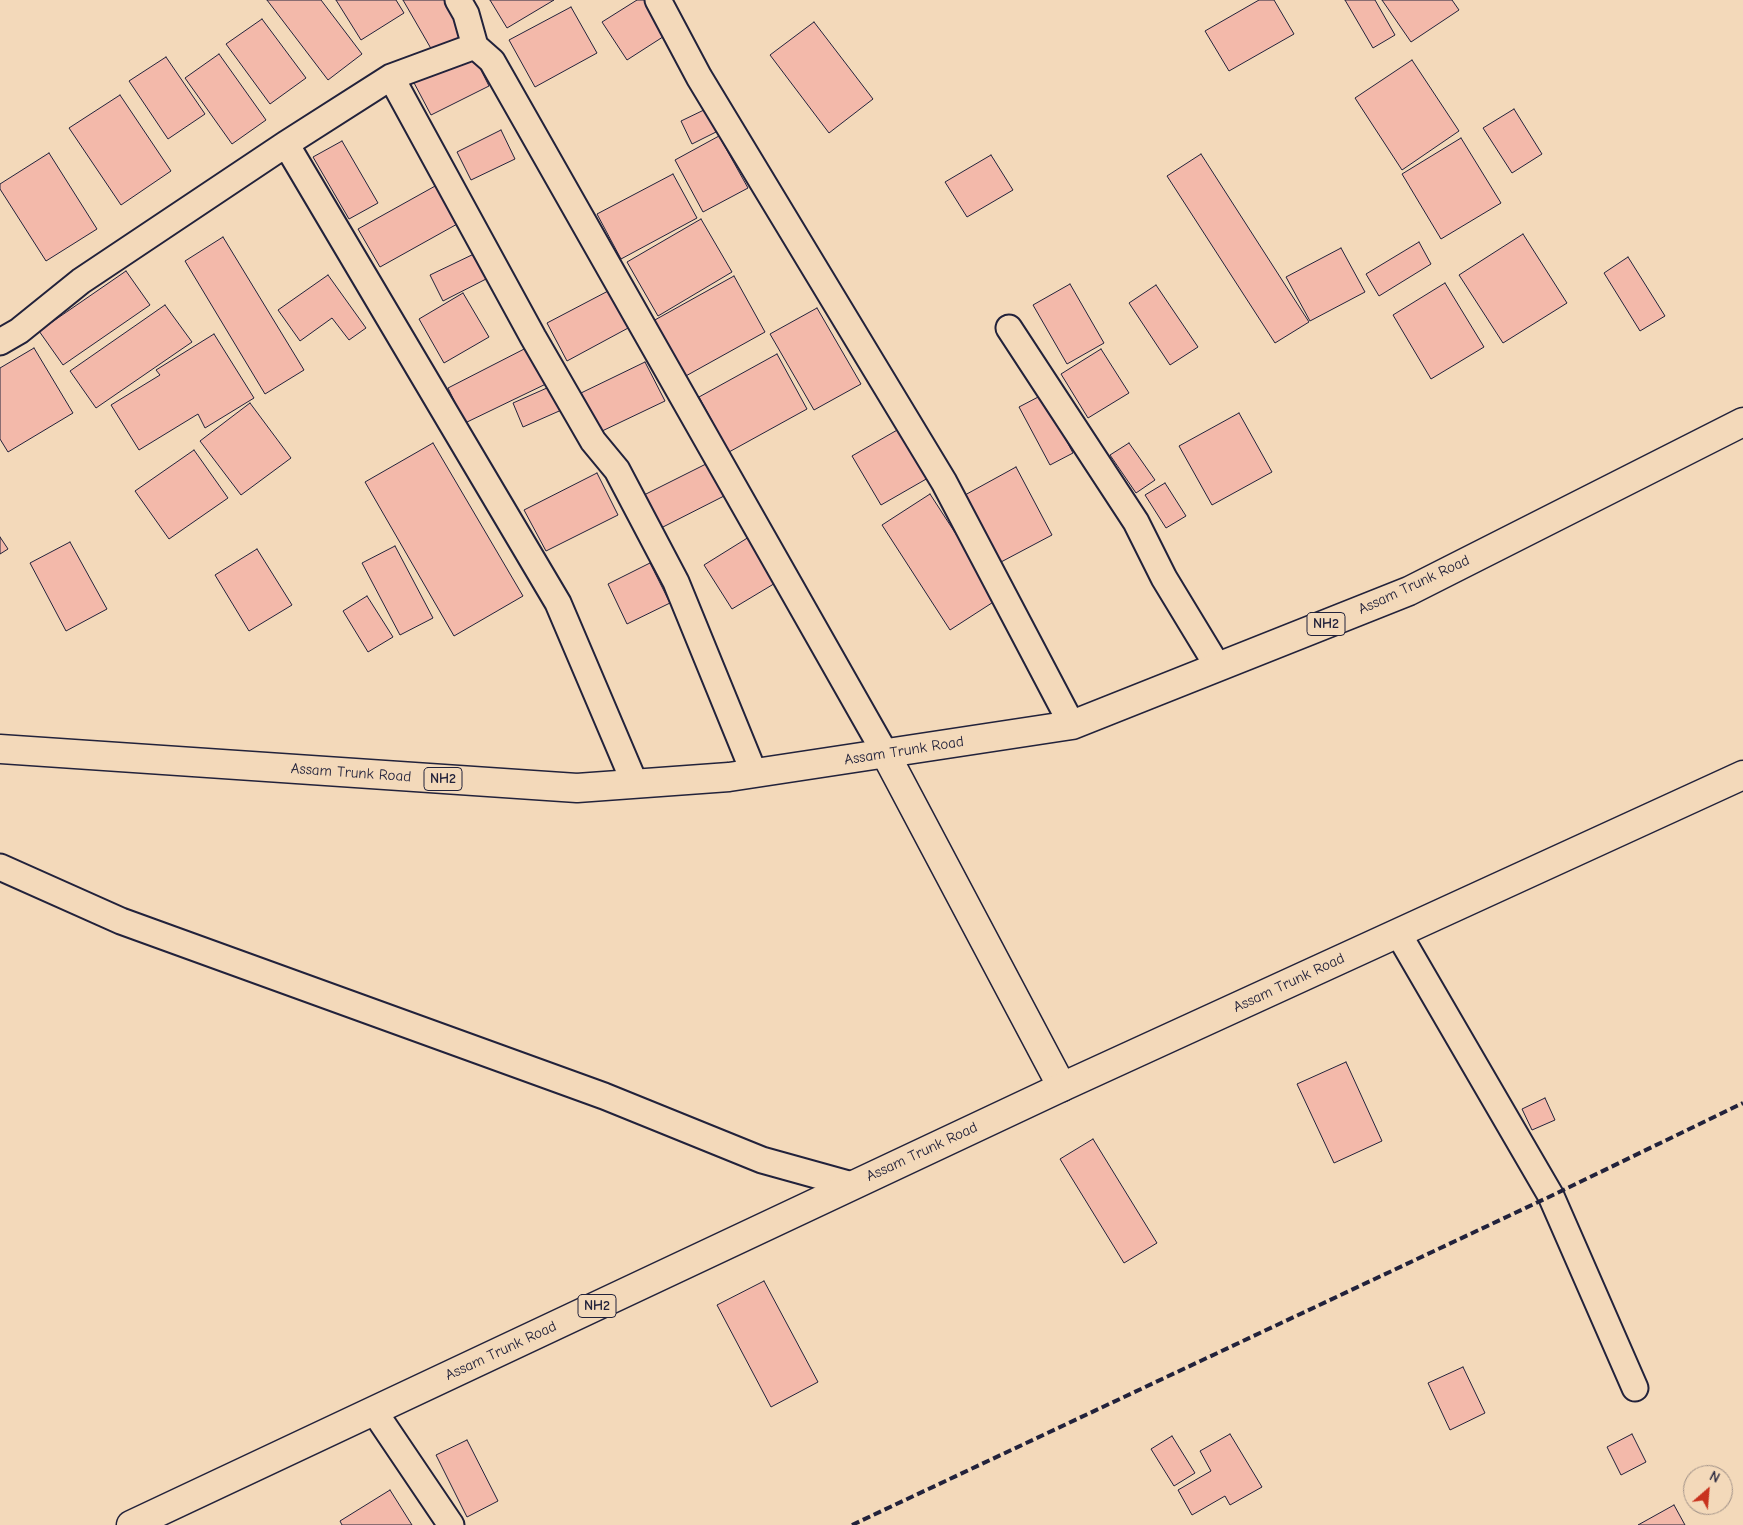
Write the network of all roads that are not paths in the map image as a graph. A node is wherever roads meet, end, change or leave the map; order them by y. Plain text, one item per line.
1 (458, 0) edge
2 (658, 0) edge
3 (474, 46) junction
4 (391, 77) junction
5 (286, 144) junction
6 (1009, 328) dead end
7 (0, 342) edge
8 (1743, 422) edge
9 (1218, 667) junction
10 (1072, 725) junction
11 (0, 749) edge
12 (885, 753) junction
13 (754, 773) junction
14 (1743, 775) edge
15 (635, 784) junction
16 (0, 867) edge
17 (1398, 933) junction
18 (1062, 1087) junction
19 (852, 1185) junction
20 (1635, 1388) dead end
21 (374, 1411) junction
22 (132, 1525) edge
23 (451, 1525) edge

1 - 3 street
2 - 10 street
3 - 4 street
3 - 12 street
4 - 5 street
4 - 13 street
5 - 7 street
5 - 15 street
6 - 9 street
8 - 9 main road, Assam Trunk Road / NH2
9 - 10 main road, Assam Trunk Road / NH2
10 - 12 main road, Assam Trunk Road / NH2
11 - 15 main road, Assam Trunk Road / NH2
12 - 13 main road, Assam Trunk Road / NH2
12 - 18 main road
13 - 15 main road, Assam Trunk Road / NH2
14 - 17 main road, Assam Trunk Road / NH2
16 - 19 street
17 - 18 main road, Assam Trunk Road / NH2
17 - 20 street
18 - 19 main road, Assam Trunk Road / NH2
19 - 21 main road, Assam Trunk Road / NH2
21 - 22 main road, Assam Trunk Road / NH2
21 - 23 street

